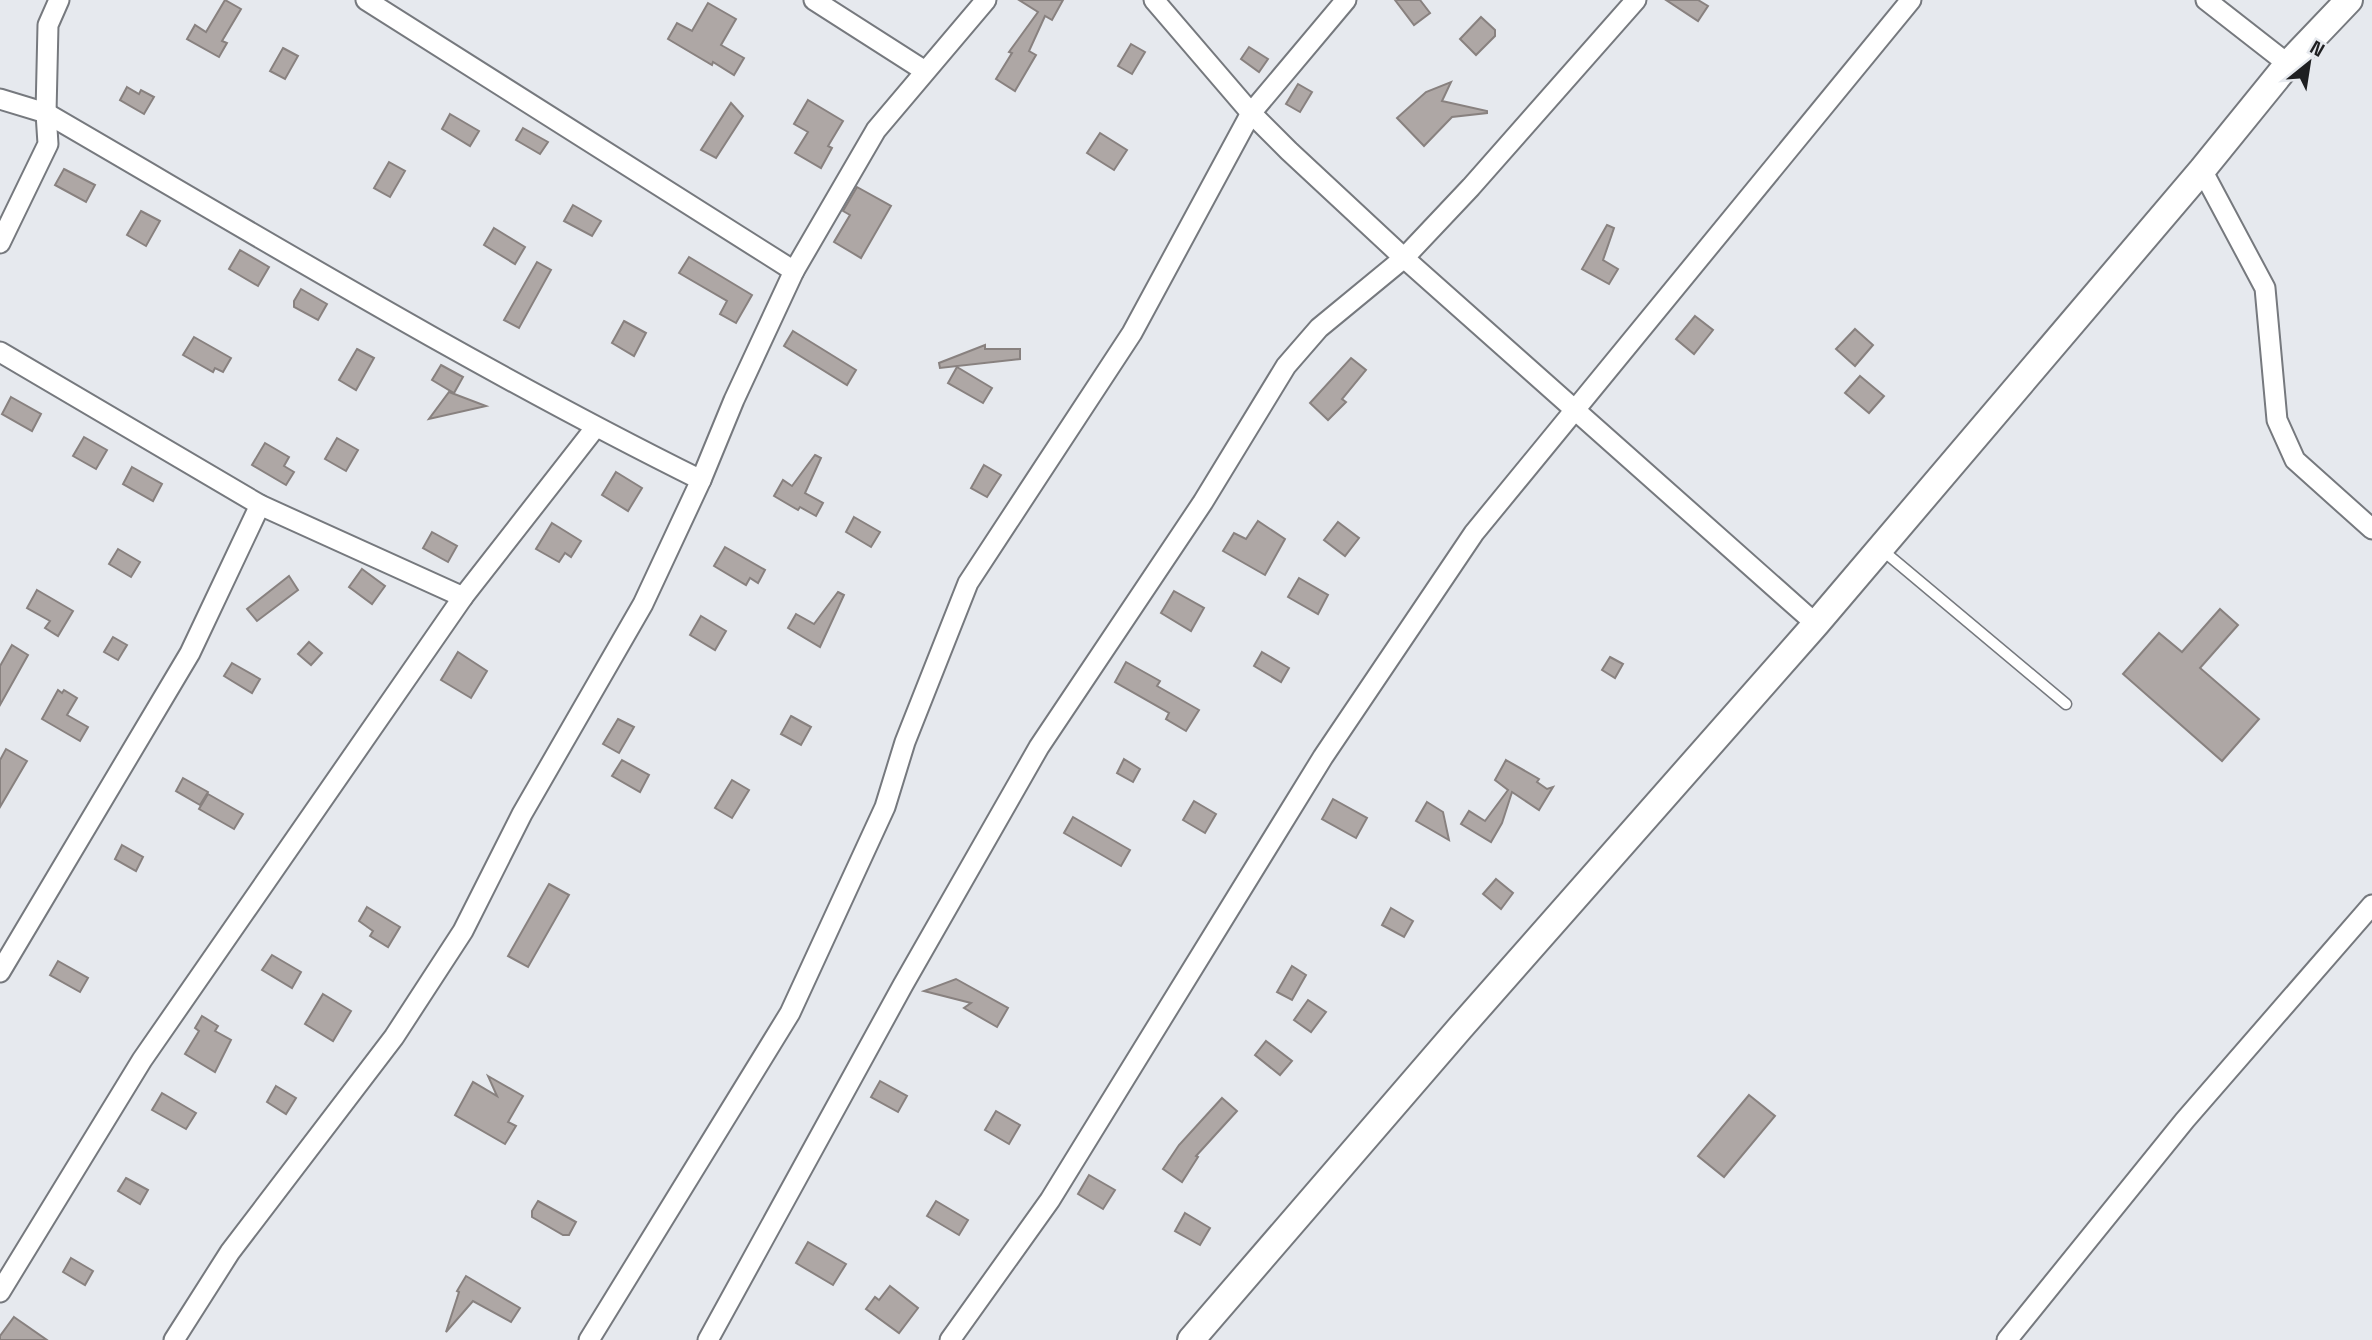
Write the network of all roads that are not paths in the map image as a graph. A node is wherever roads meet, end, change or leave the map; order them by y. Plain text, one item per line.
1 (60, 0) edge
2 (366, 0) edge
3 (814, 0) edge
4 (986, 0) edge
5 (1154, 0) edge
6 (1346, 0) edge
7 (1636, 0) edge
8 (1910, 0) edge
9 (2206, 0) edge
10 (2348, 0) edge
11 (2288, 64) junction
12 (925, 71) junction
13 (0, 99) edge
14 (46, 113) junction
15 (1251, 113) junction
16 (2202, 170) junction
17 (0, 243) edge
18 (1404, 258) junction
19 (794, 271) junction
20 (0, 352) edge
21 (1576, 411) junction
22 (595, 428) junction
23 (701, 480) junction
24 (260, 505) junction
25 (2372, 529) edge
26 (1880, 549) junction
27 (463, 597) junction
28 (1816, 624) junction
29 (2066, 704) dead end
30 (2372, 905) edge
31 (0, 972) edge
32 (0, 1292) edge
33 (174, 1340) edge
34 (589, 1340) edge
35 (708, 1340) edge
36 (950, 1340) edge
37 (1191, 1340) edge
38 (2007, 1340) edge

1 - 14 street
2 - 19 street
3 - 12 street
4 - 12 street
5 - 15 street
6 - 15 street
7 - 18 street
8 - 21 street
9 - 11 street
10 - 11 main road
11 - 16 main road
12 - 19 street
13 - 14 street
14 - 17 street
14 - 22 street
15 - 18 street
15 - 34 street
16 - 25 street
16 - 26 main road
18 - 21 street
18 - 35 street
19 - 23 street
20 - 24 street
21 - 28 street
21 - 36 street
22 - 23 street
22 - 27 street
23 - 33 street
24 - 27 street
24 - 31 street
26 - 28 main road
26 - 29 lane
27 - 32 street
28 - 37 main road
30 - 38 street

